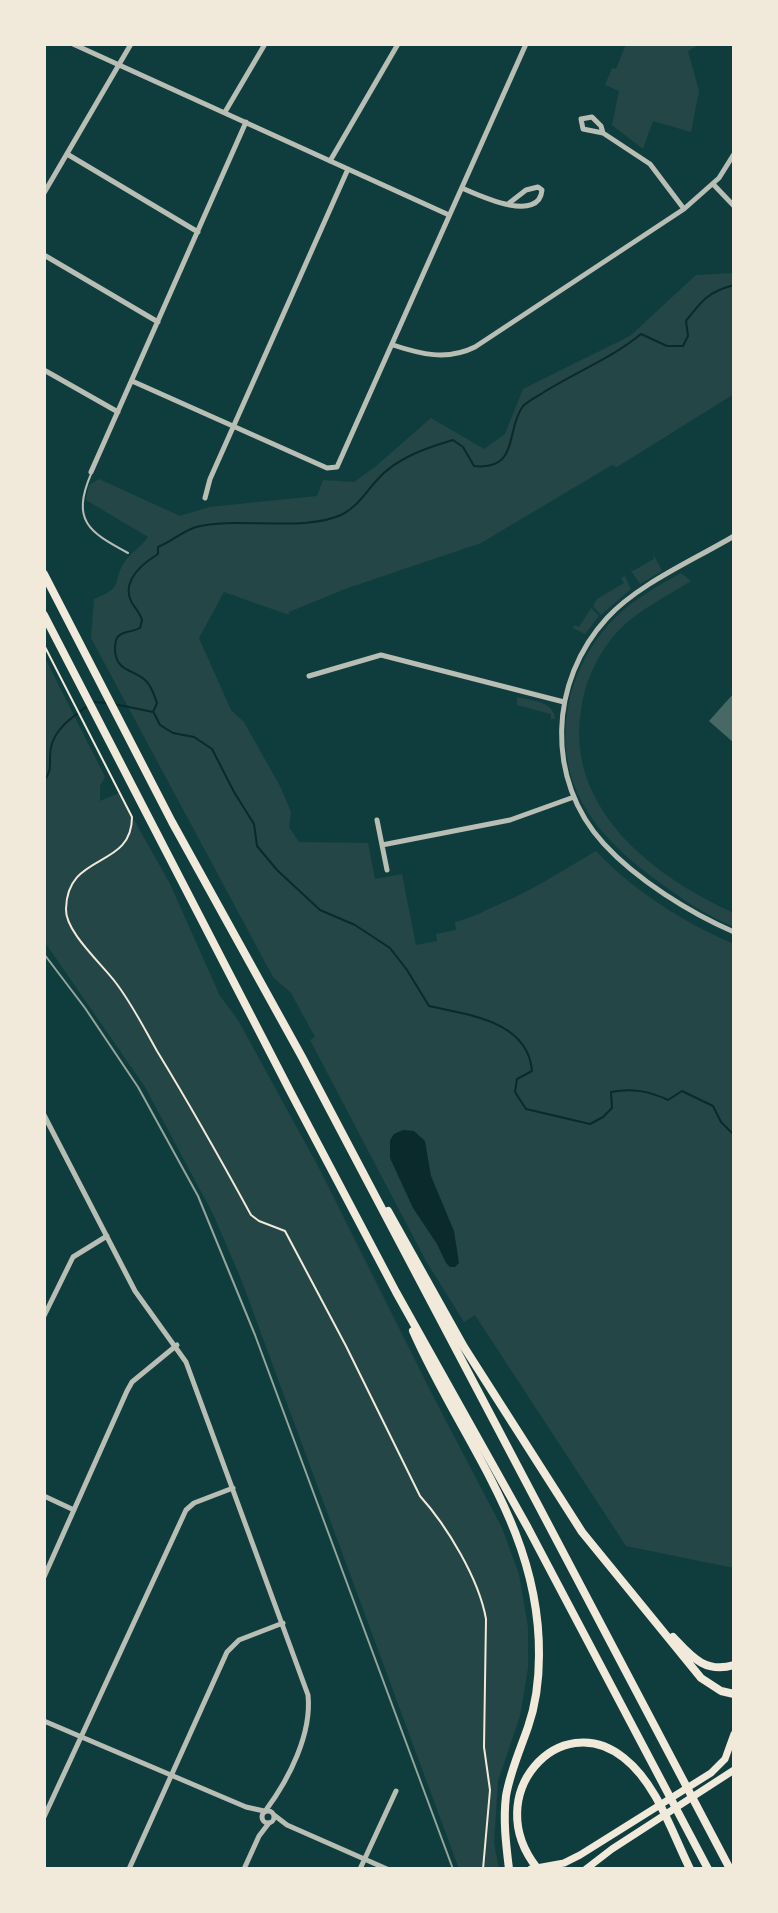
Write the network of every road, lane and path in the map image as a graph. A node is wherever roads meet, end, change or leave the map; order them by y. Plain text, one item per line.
1 (73, 44) edge
2 (131, 44) edge
3 (265, 44) edge
4 (398, 44) edge
5 (526, 44) edge
6 (119, 65) junction
7 (225, 112) junction
8 (246, 122) junction
9 (603, 133) junction
10 (67, 154) junction
11 (734, 154) edge
12 (330, 161) junction
13 (348, 169) junction
14 (713, 184) junction
15 (462, 188) junction
16 (44, 193) edge
17 (508, 204) junction
18 (734, 206) edge
19 (684, 209) junction
20 (449, 215) junction
21 (198, 232) junction
22 (44, 255) edge
23 (158, 322) junction
24 (392, 345) junction
25 (44, 370) edge
26 (132, 381) junction
27 (118, 412) junction
28 (233, 425) junction
29 (91, 472) joint
30 (205, 498) dead end
31 (734, 536) edge
32 (128, 553) dead end
33 (44, 563) edge
34 (44, 574) edge
35 (44, 617) edge
36 (78, 638) junction
37 (44, 645) edge
38 (309, 676) dead end
39 (564, 702) junction
40 (574, 797) junction
41 (377, 820) dead end
42 (382, 845) junction
43 (387, 870) dead end
44 (734, 932) edge
45 (302, 1057) junction
46 (44, 1115) edge
47 (107, 1236) junction
48 (396, 1292) junction
49 (44, 1316) edge
50 (177, 1345) junction
51 (233, 1488) junction
52 (44, 1496) edge
53 (74, 1510) junction
54 (44, 1577) edge
55 (632, 1592) junction
56 (283, 1623) junction
57 (734, 1665) edge
58 (734, 1694) edge
59 (44, 1721) edge
60 (734, 1734) edge
61 (80, 1737) junction
62 (734, 1770) edge
63 (171, 1776) junction
64 (396, 1791) dead end
65 (44, 1817) edge
66 (268, 1817) junction
67 (365, 1859) junction
68 (538, 1868) edge
69 (129, 1869) edge
70 (244, 1869) edge
71 (360, 1869) edge
72 (387, 1869) edge
73 (483, 1869) edge
74 (509, 1869) edge
75 (531, 1869) edge
76 (586, 1869) edge
77 (690, 1869) edge
78 (708, 1869) edge
79 (730, 1869) edge

1 - 6 street
2 - 6 street
3 - 7 street
4 - 12 street
5 - 15 street
6 - 7 street
6 - 10 street
7 - 8 street
8 - 12 street
8 - 21 street
9 - 9 street
9 - 19 street
10 - 16 street
10 - 21 street
11 - 14 street
12 - 13 street
13 - 20 street
13 - 28 street
14 - 18 street
14 - 19 street
15 - 17 street
15 - 20 street
17 - 17 street
19 - 24 street
20 - 24 street
21 - 23 street
22 - 23 street
23 - 26 street
24 - 28 street
25 - 27 street
26 - 27 street
26 - 28 street
27 - 29 street
28 - 30 street
29 - 32 lane
31 - 39 street
33 - 36 highway
34 - 36 highway
35 - 48 highway
36 - 45 highway
37 - 73 path
38 - 39 street
39 - 40 street
40 - 42 street
40 - 44 street
41 - 42 street
42 - 43 street
45 - 55 highway
45 - 79 highway
46 - 47 street
47 - 49 street
47 - 50 street
48 - 74 highway
48 - 78 highway
50 - 51 street
50 - 53 street
51 - 56 street
51 - 61 street
52 - 53 street
53 - 54 street
55 - 57 highway
55 - 58 highway
56 - 63 street
56 - 66 street
59 - 61 street
60 - 68 main road
61 - 63 street
61 - 65 street
62 - 76 main road
63 - 66 street
63 - 69 street
64 - 67 street
66 - 67 street
66 - 70 street
67 - 71 street
67 - 72 street
68 - 75 main road
68 - 77 highway

